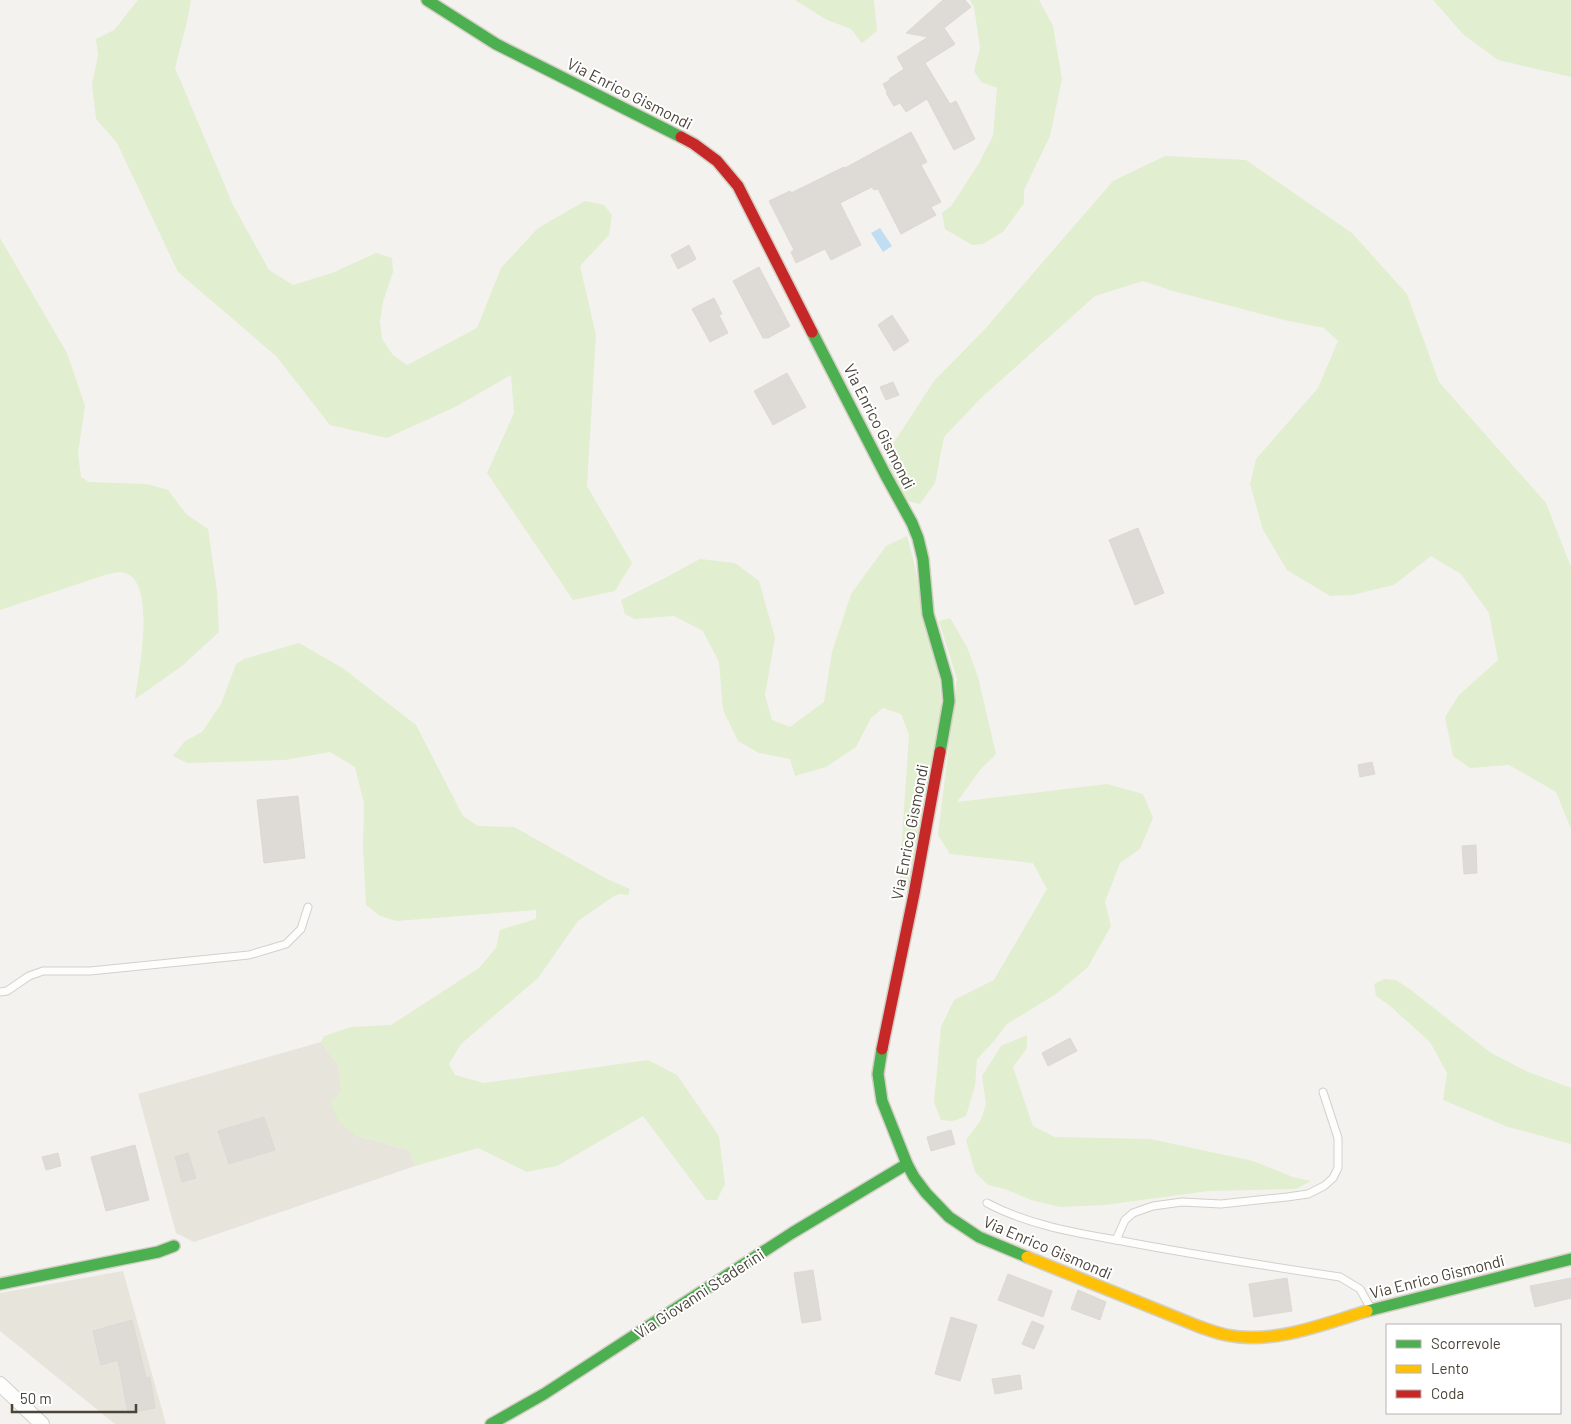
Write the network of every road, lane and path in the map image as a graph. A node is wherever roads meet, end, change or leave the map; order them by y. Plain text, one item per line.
1 (427, 0) edge
2 (308, 908) dead end
3 (0, 992) edge
4 (1323, 1092) dead end
5 (907, 1164) junction
6 (987, 1203) dead end
7 (1116, 1240) junction
8 (174, 1246) dead end
9 (1571, 1259) edge
10 (0, 1284) edge
11 (1371, 1310) junction
12 (0, 1384) edge
13 (42, 1424) edge
14 (491, 1424) edge

1 - 5 street, Via Enrico Gismondi
2 - 3 lane
4 - 7 lane
5 - 11 street, Via Enrico Gismondi
5 - 14 street, Via Giovanni Staderini
6 - 7 lane
7 - 11 lane
8 - 10 street
9 - 11 street, Via Enrico Gismondi
12 - 13 street

